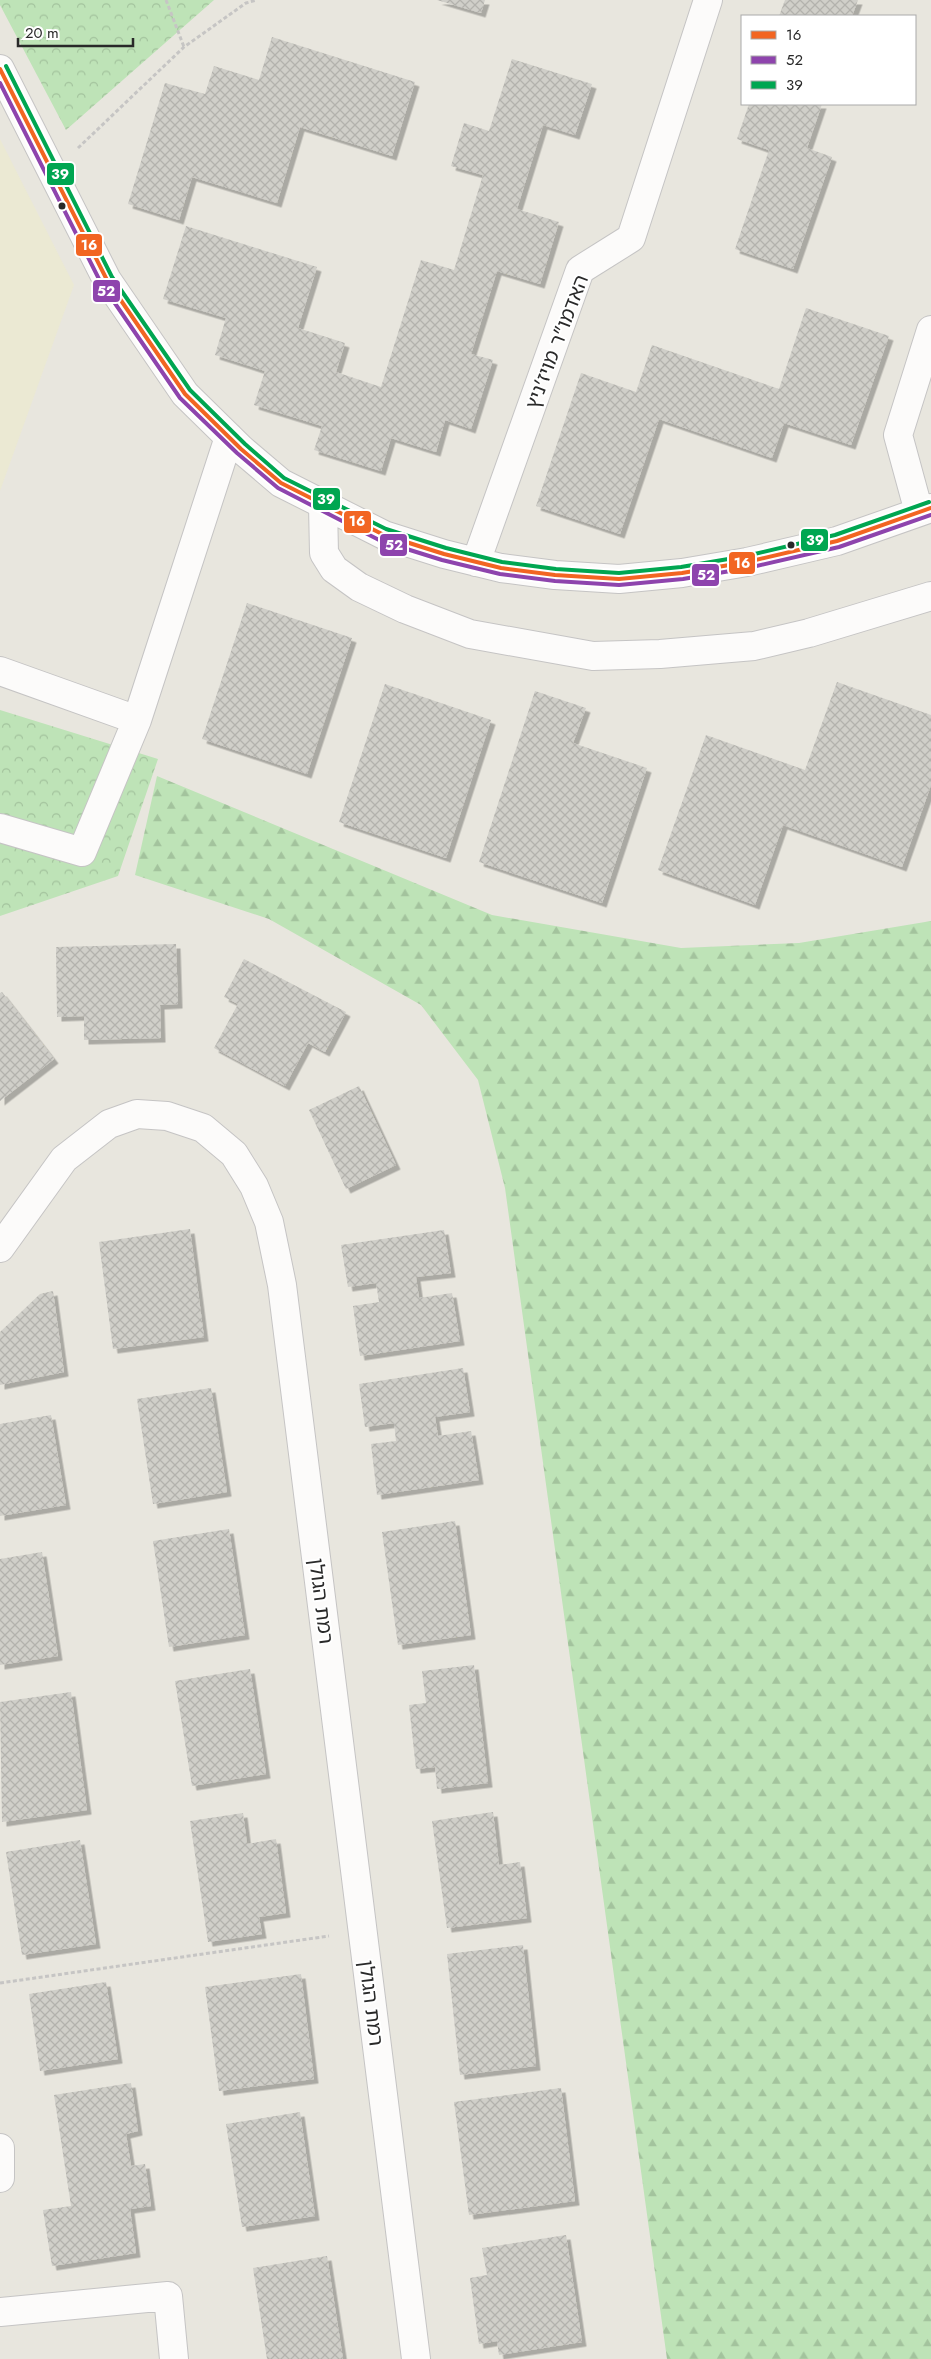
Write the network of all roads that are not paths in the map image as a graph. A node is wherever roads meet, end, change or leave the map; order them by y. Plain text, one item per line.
1 (708, 0) edge
2 (0, 69) edge
3 (931, 330) edge
4 (229, 437) junction
5 (323, 505) junction
6 (925, 510) edge
7 (476, 562) junction
8 (931, 596) edge
9 (0, 671) edge
10 (137, 720) junction
11 (0, 828) edge
12 (0, 1248) edge
13 (0, 2148) edge
14 (0, 2178) edge
15 (0, 2312) edge
16 (174, 2359) edge
17 (416, 2359) edge

1 - 7 street, האדמו"ר מויז'ניץ
2 - 4 street
3 - 6 street
4 - 5 street
4 - 10 street
5 - 7 street
5 - 8 street
6 - 7 street
9 - 10 street
10 - 11 street
12 - 17 street, רמת הגולן
13 - 14 street
15 - 16 street

